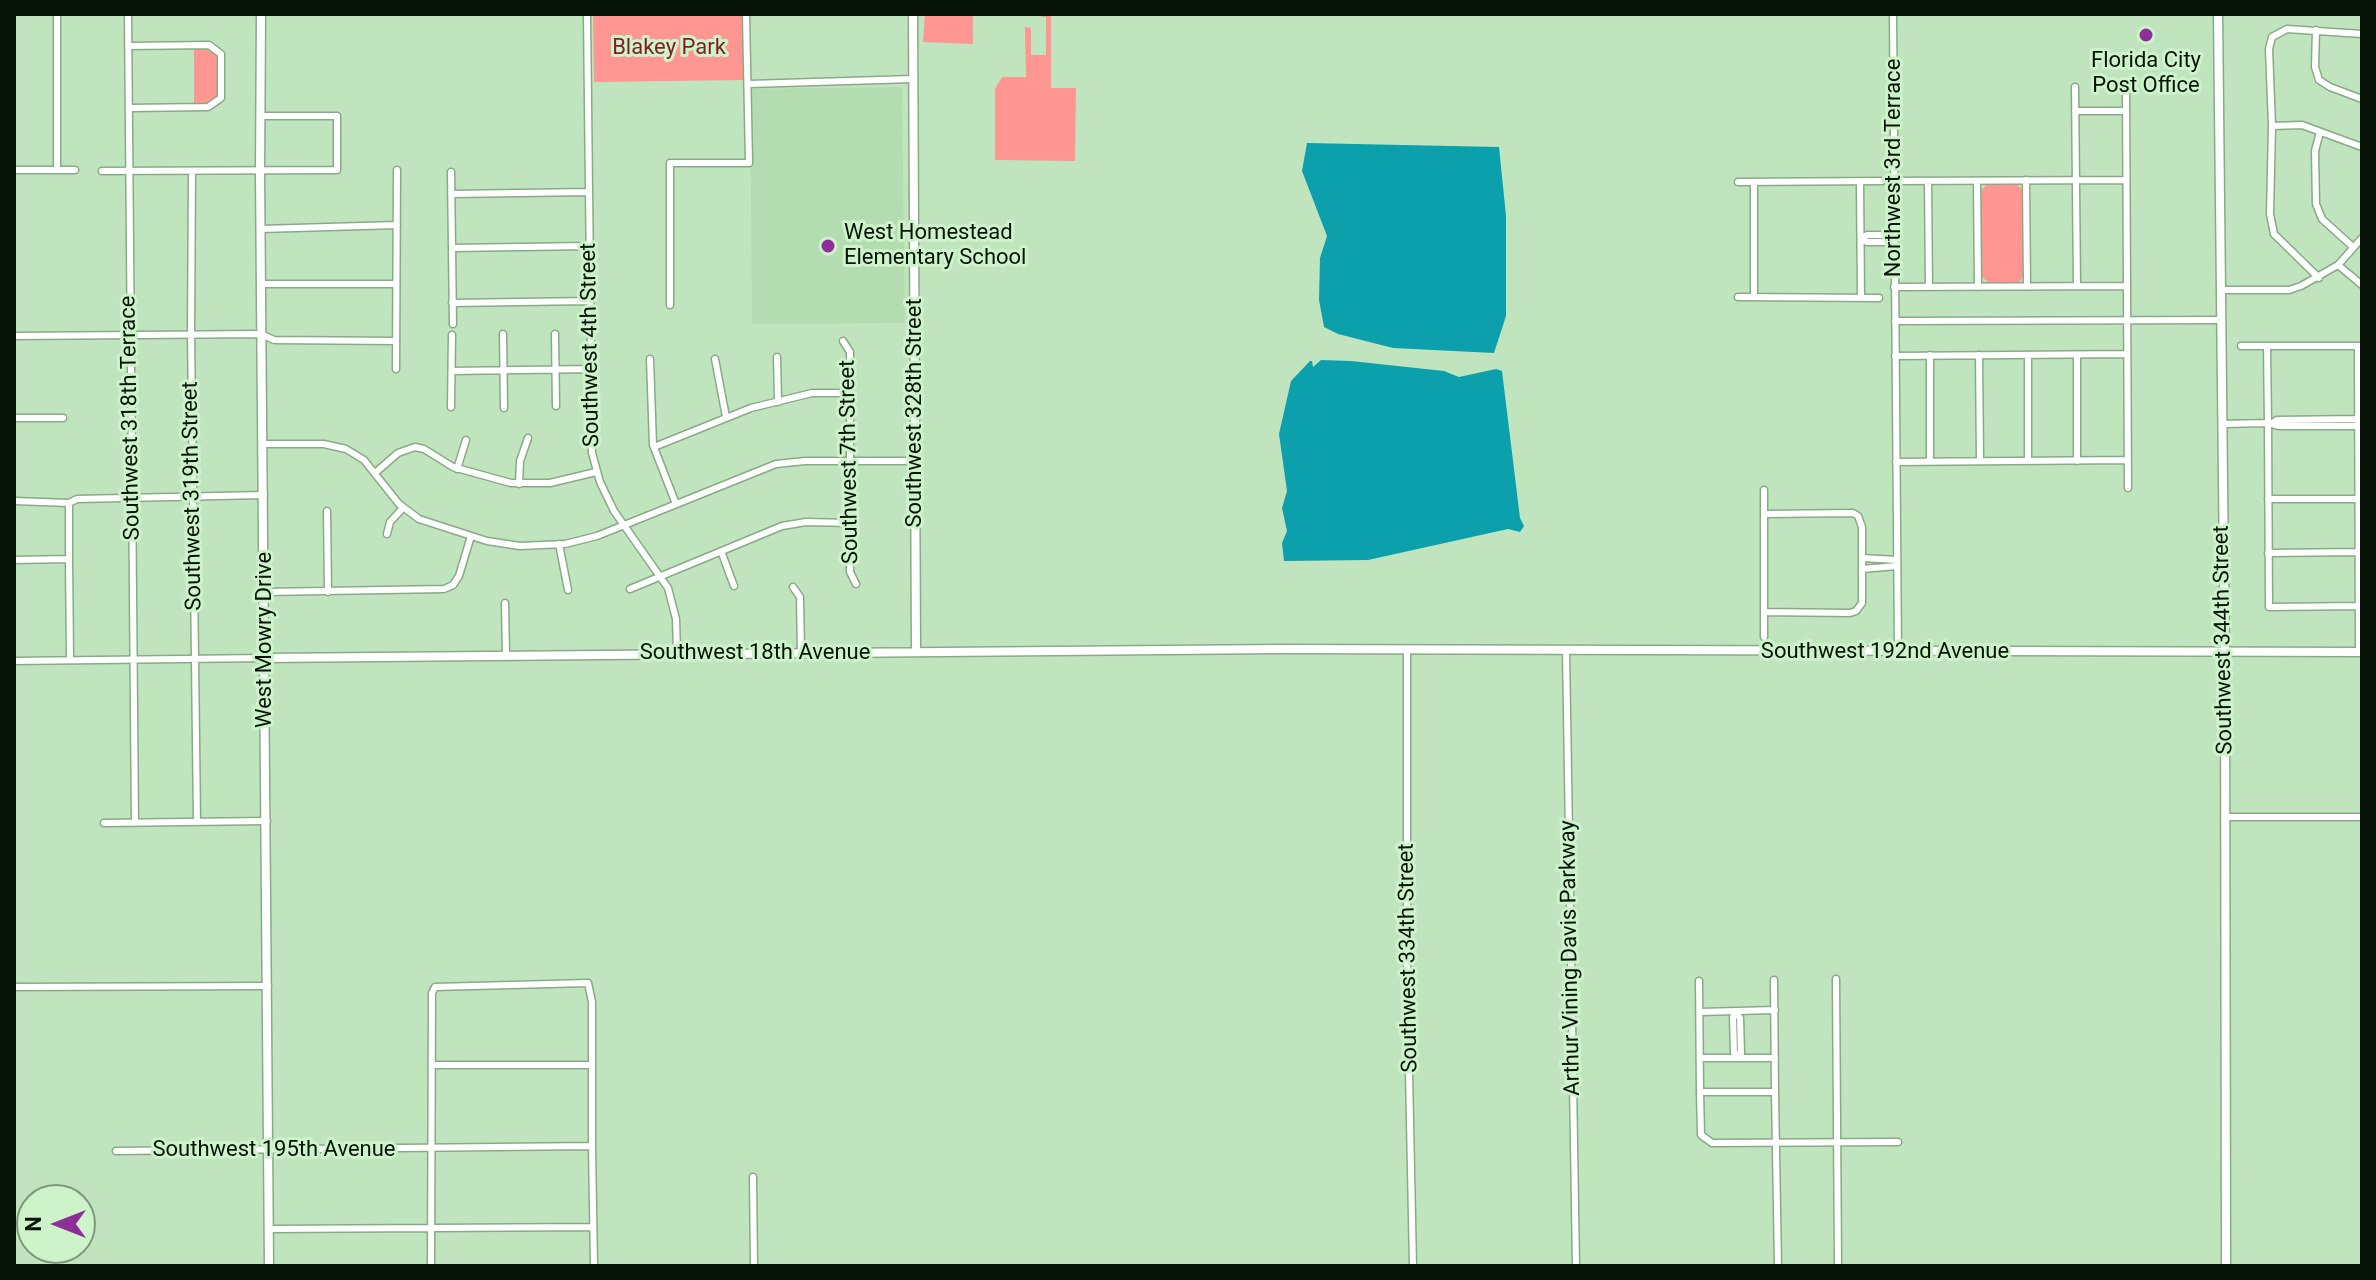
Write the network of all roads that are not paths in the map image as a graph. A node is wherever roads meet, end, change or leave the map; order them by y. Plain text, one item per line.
1 (57, 14) edge
2 (128, 14) edge
3 (261, 14) edge
4 (587, 14) edge
5 (746, 14) edge
6 (913, 14) edge
7 (1893, 14) edge
8 (2218, 14) edge
9 (2316, 30) junction
10 (2362, 34) edge
11 (128, 46) junction
12 (913, 79) junction
13 (749, 84) junction
14 (2075, 87) dead end
15 (2126, 87) dead end
16 (2362, 99) edge
17 (129, 108) junction
18 (2075, 111) junction
19 (2126, 111) junction
20 (261, 116) junction
21 (2272, 126) junction
22 (2320, 132) junction
23 (2362, 147) edge
24 (14, 170) edge
25 (57, 170) junction
26 (75, 170) dead end
27 (128, 170) junction
28 (397, 170) dead end
29 (102, 171) dead end
30 (192, 171) junction
31 (260, 172) junction
32 (451, 172) dead end
33 (2026, 180) junction
34 (2076, 180) junction
35 (2126, 180) junction
36 (1882, 181) dead end
37 (1893, 181) junction
38 (1928, 181) junction
39 (1977, 181) junction
40 (1738, 182) dead end
41 (1754, 182) junction
42 (1860, 182) junction
43 (588, 192) junction
44 (451, 194) junction
45 (397, 225) junction
46 (260, 229) junction
47 (2362, 238) edge
48 (1861, 239) junction
49 (1894, 239) junction
50 (588, 246) junction
51 (2353, 247) junction
52 (452, 248) junction
53 (2338, 265) junction
54 (2319, 278) junction
55 (261, 284) junction
56 (396, 284) junction
57 (2362, 285) edge
58 (2027, 286) junction
59 (2077, 286) junction
60 (2127, 286) junction
61 (1894, 287) junction
62 (1929, 287) junction
63 (1978, 287) junction
64 (2221, 290) junction
65 (1738, 297) dead end
66 (1754, 297) junction
67 (1861, 298) junction
68 (1879, 298) dead end
69 (589, 301) junction
70 (452, 303) junction
71 (670, 305) dead end
72 (2127, 320) junction
73 (2221, 320) junction
74 (1895, 321) junction
75 (453, 324) dead end
76 (191, 333) junction
77 (261, 334) junction
78 (503, 334) dead end
79 (555, 334) dead end
80 (130, 335) junction
81 (452, 335) dead end
82 (14, 336) edge
83 (396, 341) junction
84 (843, 341) dead end
85 (2241, 346) dead end
86 (2267, 346) junction
87 (2360, 346) edge
88 (2127, 354) junction
89 (1930, 355) junction
90 (1979, 355) junction
91 (2028, 355) junction
92 (2077, 355) junction
93 (1895, 356) junction
94 (777, 357) dead end
95 (650, 359) dead end
96 (715, 359) dead end
97 (396, 369) dead end
98 (589, 369) junction
99 (503, 370) junction
100 (556, 370) junction
101 (452, 371) junction
102 (850, 393) junction
103 (778, 402) junction
104 (556, 406) dead end
105 (451, 407) dead end
106 (504, 408) dead end
107 (726, 417) junction
108 (14, 418) edge
109 (63, 418) dead end
110 (2360, 422) edge
111 (2270, 423) junction
112 (2222, 424) junction
113 (528, 438) dead end
114 (466, 440) dead end
115 (263, 444) junction
116 (654, 447) junction
117 (2128, 460) junction
118 (850, 461) junction
119 (915, 461) junction
120 (1930, 461) junction
121 (1980, 461) junction
122 (2028, 461) junction
123 (2077, 461) junction
124 (1896, 462) junction
125 (457, 469) junction
126 (596, 472) junction
127 (375, 473) junction
128 (519, 484) junction
129 (2128, 488) dead end
130 (1764, 490) dead end
131 (264, 495) junction
132 (132, 497) junction
133 (193, 497) junction
134 (2268, 499) junction
135 (2359, 499) junction
136 (14, 501) edge
137 (69, 503) junction
138 (676, 504) junction
139 (403, 508) junction
140 (327, 511) dead end
141 (1764, 514) junction
142 (850, 523) junction
143 (623, 526) junction
144 (387, 534) dead end
145 (471, 536) junction
146 (559, 544) junction
147 (721, 551) junction
148 (2360, 552) junction
149 (2268, 553) junction
150 (1862, 558) junction
151 (1877, 558) junction
152 (69, 559) junction
153 (14, 560) edge
154 (1897, 563) junction
155 (1862, 569) junction
156 (1877, 569) junction
157 (662, 576) junction
158 (856, 584) dead end
159 (734, 586) dead end
160 (793, 587) dead end
161 (630, 589) dead end
162 (568, 590) dead end
163 (265, 592) junction
164 (328, 592) junction
165 (505, 603) dead end
166 (2359, 606) junction
167 (1764, 612) junction
168 (1764, 637) dead end
169 (1407, 649) junction
170 (1566, 650) junction
171 (916, 651) junction
172 (801, 652) junction
173 (1898, 652) junction
174 (2360, 652) edge
175 (677, 653) junction
176 (2224, 653) junction
177 (506, 655) junction
178 (265, 658) junction
179 (70, 660) junction
180 (134, 660) junction
181 (196, 660) junction
182 (14, 661) edge
183 (2225, 817) junction
184 (2362, 817) edge
185 (267, 821) junction
186 (197, 822) junction
187 (104, 823) dead end
188 (135, 823) junction
189 (1836, 979) dead end
190 (1774, 980) dead end
191 (1699, 981) dead end
192 (268, 986) junction
193 (14, 987) edge
194 (1775, 1010) junction
195 (1700, 1012) junction
196 (1737, 1013) junction
197 (1737, 1056) junction
198 (1701, 1058) junction
199 (1775, 1058) junction
200 (432, 1065) junction
201 (592, 1065) junction
202 (1700, 1092) junction
203 (1775, 1092) junction
204 (1776, 1142) junction
205 (1837, 1142) junction
206 (1898, 1142) dead end
207 (592, 1146) junction
208 (431, 1149) junction
209 (269, 1150) junction
210 (116, 1151) dead end
211 (753, 1177) dead end
212 (593, 1227) junction
213 (431, 1228) junction
214 (269, 1229) junction
215 (269, 1266) edge
216 (431, 1266) edge
217 (594, 1266) edge
218 (754, 1266) edge
219 (1413, 1266) edge
220 (1576, 1266) edge
221 (1778, 1266) edge
222 (1838, 1266) edge
223 (2226, 1266) edge

1 - 25 street
2 - 11 street, Southwest 318th Terrace
3 - 20 street, West Mowry Drive
4 - 43 street, Southwest 4th Street
5 - 13 street
6 - 12 street, Southwest 328th Street
7 - 37 street, Northwest 3rd Terrace
8 - 64 street, Southwest 344th Street
9 - 10 street
9 - 16 street
9 - 21 street
11 - 17 street, Southwest 318th Terrace
11 - 17 street
12 - 13 street
12 - 119 street, Southwest 328th Street
13 - 71 street
14 - 18 street
15 - 19 street
17 - 27 street, Southwest 318th Terrace
18 - 19 street
18 - 34 street
19 - 35 street
20 - 31 street, West Mowry Drive
20 - 31 street
21 - 22 street
21 - 54 street
22 - 23 street
22 - 51 street
24 - 25 street
25 - 26 street
27 - 29 street
27 - 30 street
27 - 80 street, Southwest 318th Terrace
28 - 45 street
30 - 31 street
30 - 76 street, Southwest 319th Street
31 - 46 street, West Mowry Drive
32 - 44 street
33 - 34 street
33 - 39 street
33 - 58 street
34 - 35 street
34 - 59 street
35 - 60 street
36 - 42 street
37 - 38 street
37 - 49 street, Northwest 3rd Terrace
38 - 39 street
38 - 62 street
39 - 63 street
40 - 41 street
41 - 42 street
41 - 66 street
42 - 48 street
43 - 44 street
43 - 50 street, Southwest 4th Street
44 - 52 street
45 - 46 street
45 - 56 street
46 - 55 street, West Mowry Drive
47 - 51 street
48 - 49 street
48 - 67 street
49 - 61 street, Northwest 3rd Terrace
50 - 52 street
50 - 69 street, Southwest 4th Street
51 - 53 street
52 - 70 street
53 - 54 street
53 - 57 street
54 - 64 street
55 - 56 street
55 - 77 street, West Mowry Drive
56 - 83 street
58 - 59 street
58 - 63 street
59 - 60 street
60 - 72 street
61 - 62 street
61 - 74 street, Northwest 3rd Terrace
62 - 63 street
64 - 73 street, Southwest 344th Street
65 - 66 street
66 - 67 street
67 - 68 street
69 - 70 street
69 - 98 street, Southwest 4th Street
70 - 75 street
72 - 73 street
72 - 74 street
72 - 88 street
73 - 112 street, Southwest 344th Street
74 - 93 street, Northwest 3rd Terrace
76 - 77 street
76 - 80 street
76 - 133 street, Southwest 319th Street
77 - 83 street
77 - 115 street, West Mowry Drive
78 - 99 street
79 - 100 street
80 - 82 street
80 - 132 street, Southwest 318th Terrace
81 - 101 street
83 - 97 street
84 - 102 street, Southwest 7th Street
85 - 86 street
86 - 87 street
86 - 111 street
87 - 110 street
88 - 92 street
88 - 117 street
89 - 90 street
89 - 93 street
89 - 120 street
90 - 91 street
90 - 121 street
91 - 92 street
91 - 122 street
92 - 123 street
93 - 124 street, Northwest 3rd Terrace
94 - 103 street
95 - 116 street
96 - 107 street
98 - 100 street
98 - 126 street, Southwest 4th Street
99 - 100 street
99 - 101 street
99 - 106 street
100 - 104 street
101 - 105 street
102 - 103 street
102 - 118 street, Southwest 7th Street
103 - 107 street
107 - 116 street
108 - 109 street
110 - 111 street
110 - 135 street
111 - 112 street
111 - 134 street
112 - 176 street, Southwest 344th Street
113 - 128 street
114 - 125 street
115 - 127 street
115 - 131 street, West Mowry Drive
116 - 138 street
117 - 123 street
117 - 129 street
118 - 119 street
118 - 138 street
118 - 142 street, Southwest 7th Street
119 - 171 street, Southwest 328th Street
120 - 121 street
120 - 124 street
121 - 122 street
122 - 123 street
124 - 154 street, Northwest 3rd Terrace
125 - 127 street
125 - 128 street
126 - 128 street
126 - 143 street, Southwest 4th Street
127 - 139 street
130 - 141 street
131 - 133 street
131 - 163 street, West Mowry Drive
132 - 133 street
132 - 137 street
132 - 180 street, Southwest 318th Terrace
133 - 181 street, Southwest 319th Street
134 - 135 street
134 - 149 street
135 - 148 street
136 - 137 street
137 - 152 street
138 - 143 street
139 - 144 street
139 - 145 street
140 - 164 street
141 - 150 street
141 - 167 street
142 - 147 street
142 - 158 street, Southwest 7th Street
143 - 146 street
143 - 157 street, Southwest 4th Street
145 - 146 street
145 - 164 street
146 - 162 street
147 - 157 street
147 - 159 street
148 - 149 street
148 - 166 street
149 - 166 street
150 - 151 street
150 - 155 street
151 - 154 street
151 - 156 street
152 - 153 street
152 - 179 street
154 - 156 street
154 - 173 street
155 - 156 street
155 - 167 street
157 - 161 street
157 - 175 street, Southwest 4th Street
160 - 172 street
163 - 164 street
163 - 178 street, West Mowry Drive
165 - 177 street
166 - 174 street
167 - 168 street
169 - 170 street, Southwest 192nd Avenue
169 - 171 street, Southwest 18th Avenue
169 - 219 street, Southwest 334th Street
170 - 173 street, Southwest 192nd Avenue
170 - 220 street, Arthur Vining Davis Parkway
171 - 172 street, Southwest 18th Avenue
172 - 175 street, Southwest 18th Avenue
173 - 176 street, Southwest 192nd Avenue
174 - 176 street, Southwest 192nd Avenue
175 - 177 street, Southwest 18th Avenue
176 - 183 street, Southwest 344th Street
177 - 178 street, Southwest 18th Avenue
178 - 181 street, Southwest 18th Avenue
178 - 185 street, West Mowry Drive
179 - 180 street, Southwest 18th Avenue
179 - 182 street
180 - 181 street, Southwest 18th Avenue
180 - 188 street, Southwest 318th Terrace
181 - 186 street, Southwest 319th Street
183 - 184 street
183 - 223 street, Southwest 344th Street
185 - 186 street
185 - 192 street, West Mowry Drive
186 - 188 street
187 - 188 street
189 - 205 street
190 - 194 street
191 - 195 street
192 - 193 street
192 - 209 street, West Mowry Drive
194 - 196 street
194 - 199 street
195 - 196 street
195 - 198 street
196 - 197 street
197 - 198 street
197 - 199 street
198 - 202 street
199 - 203 street
200 - 201 street
200 - 201 street
200 - 208 street
201 - 207 street
202 - 203 street
202 - 204 street
203 - 204 street
204 - 205 street
204 - 221 street
205 - 206 street
205 - 222 street
207 - 208 street, Southwest 195th Avenue
207 - 212 street
208 - 209 street, Southwest 195th Avenue
208 - 213 street
209 - 210 street, Southwest 195th Avenue
209 - 214 street, West Mowry Drive
211 - 218 street
212 - 213 street
212 - 217 street
213 - 214 street
213 - 216 street
214 - 215 street, West Mowry Drive

